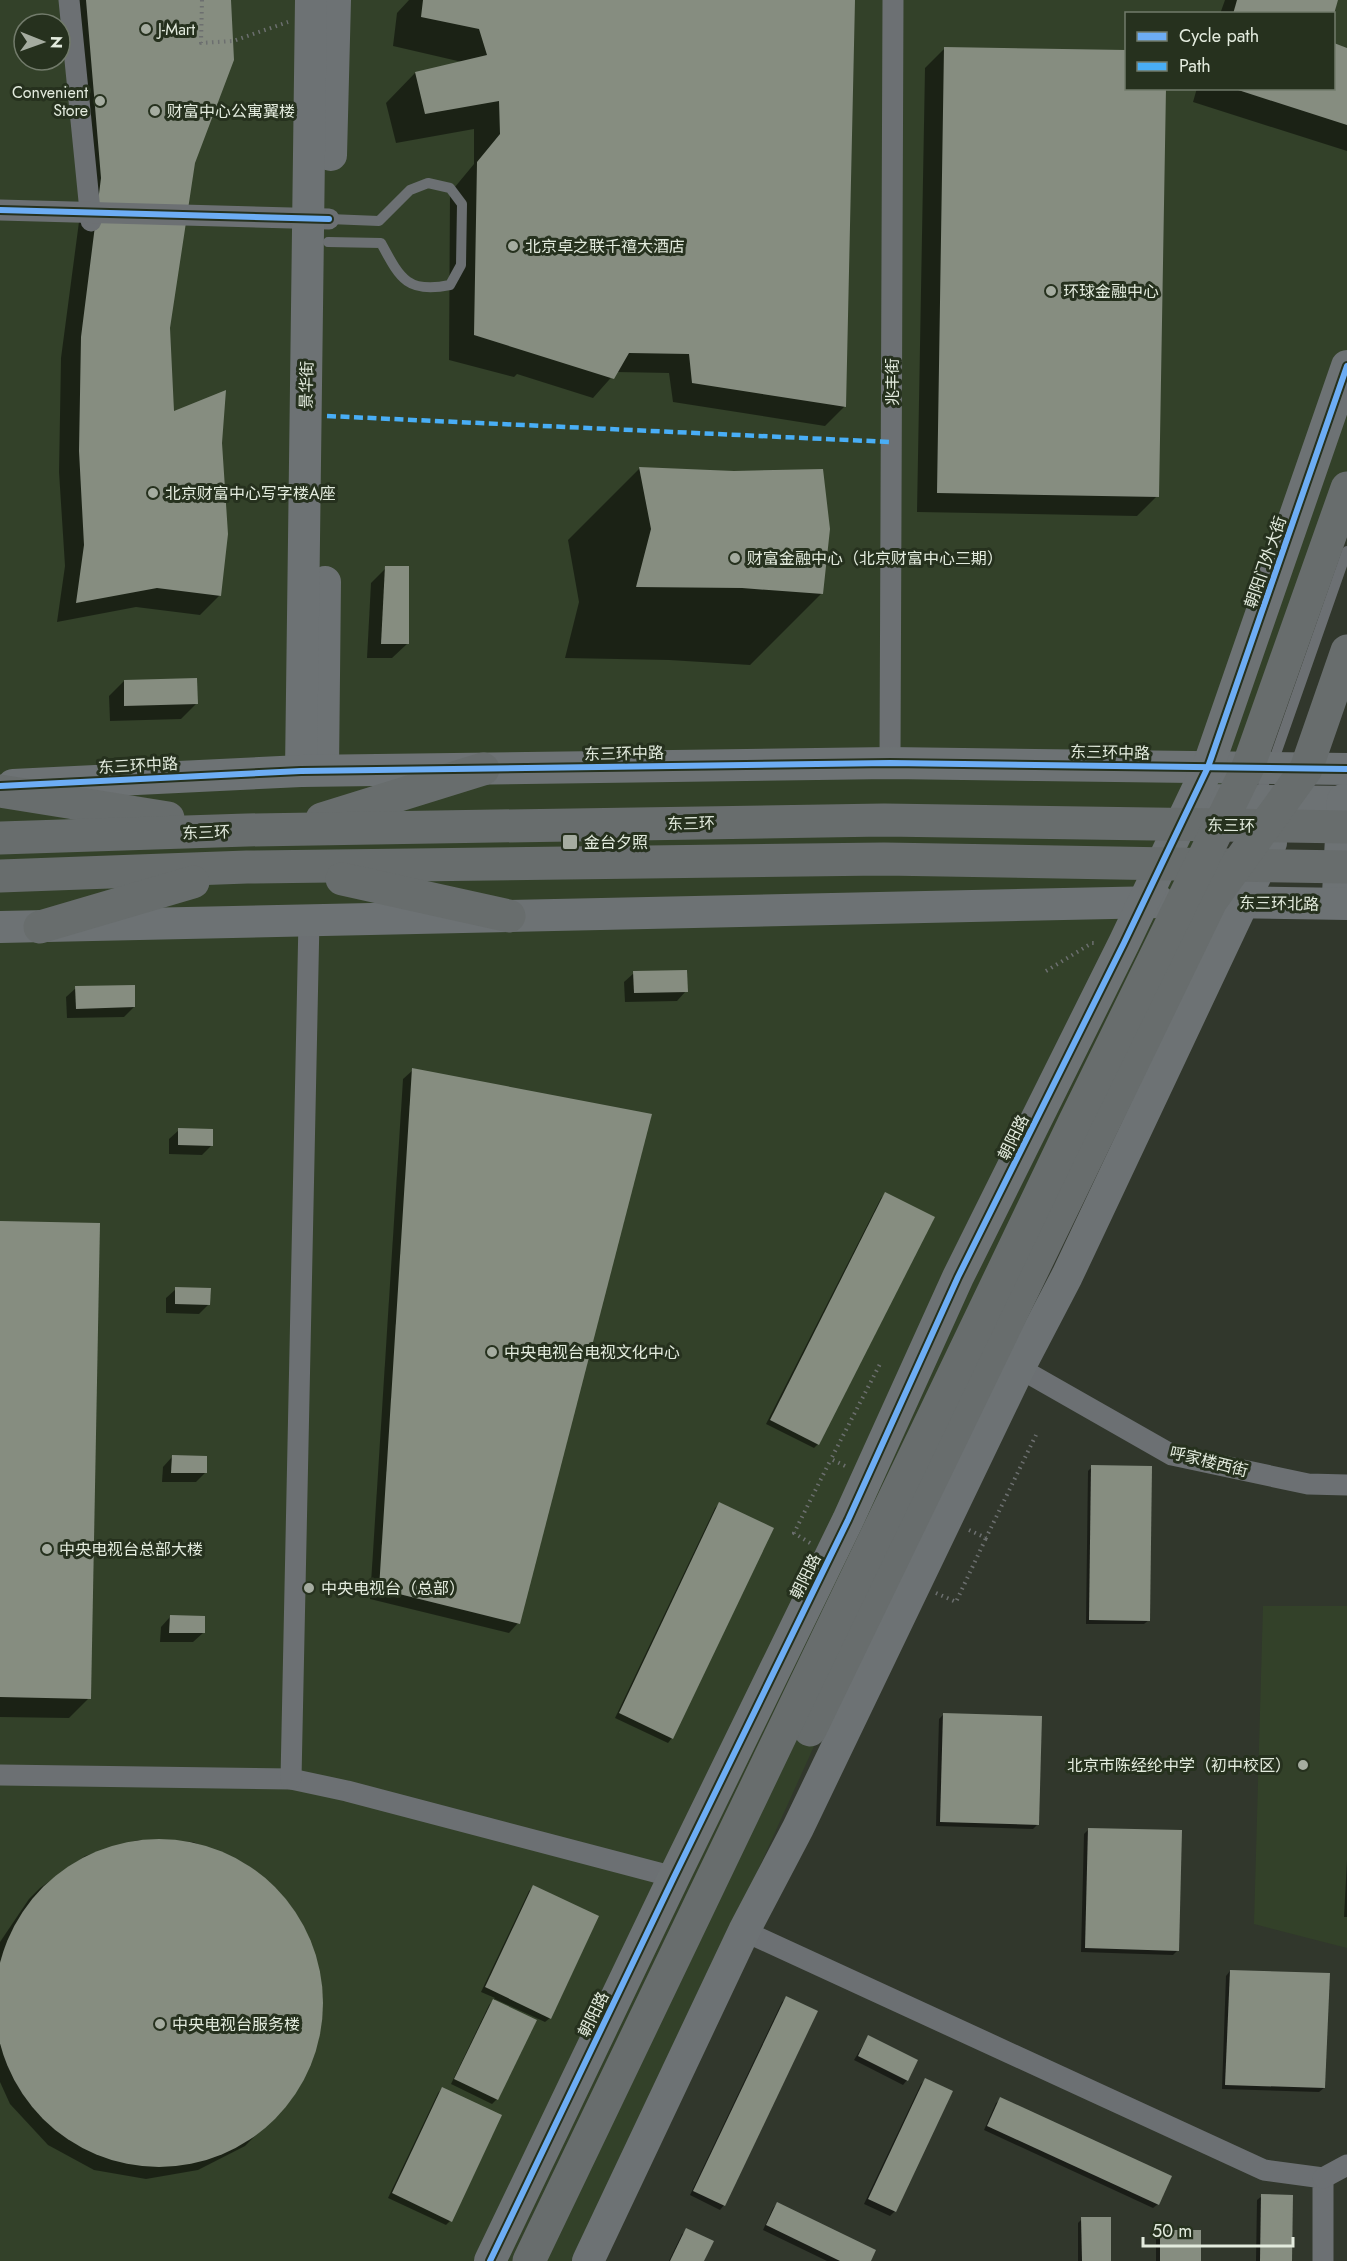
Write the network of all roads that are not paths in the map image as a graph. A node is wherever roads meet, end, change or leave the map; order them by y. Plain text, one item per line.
1 (61, 0) edge
2 (69, 0) edge
3 (312, 0) edge
4 (335, 0) edge
5 (893, 0) edge
6 (0, 210) edge
7 (88, 217) junction
8 (0, 218) edge
9 (320, 227) junction
10 (1347, 366) edge
11 (1347, 488) edge
12 (1347, 551) edge
13 (1347, 651) edge
14 (890, 764) junction
15 (1208, 767) junction
16 (1260, 767) junction
17 (483, 769) junction
18 (1306, 769) junction
19 (1346, 769) edge
20 (312, 771) junction
21 (0, 786) edge
22 (0, 791) edge
23 (1192, 800) junction
24 (1265, 801) junction
25 (1346, 810) edge
26 (247, 830) junction
27 (286, 830) junction
28 (0, 838) edge
29 (247, 867) junction
30 (285, 867) junction
31 (1347, 867) edge
32 (0, 876) edge
33 (1212, 902) junction
34 (1143, 903) junction
35 (1342, 904) edge
36 (509, 916) junction
37 (309, 920) junction
38 (0, 927) edge
39 (40, 927) junction
40 (1019, 1368) junction
41 (1347, 1485) edge
42 (0, 1775) edge
43 (291, 1779) junction
44 (674, 1877) junction
45 (744, 1931) junction
46 (1347, 2165) edge
47 (1323, 2178) junction
48 (490, 2261) edge
49 (529, 2261) edge
50 (553, 2261) edge
51 (588, 2261) edge
52 (1323, 2261) edge

1 - 7 street
2 - 7 street
3 - 9 street, 景华街
4 - 9 street, 景华街
5 - 14 street, 兆丰街
6 - 7 street
7 - 8 street
7 - 9 street
9 - 9 lane
9 - 20 street, 景华街
10 - 15 street, 朝阳门外大街
11 - 16 highway
12 - 16 lane
13 - 18 highway
14 - 15 street, 东三环中路
14 - 17 street, 东三环中路
15 - 16 street, 东三环中路
15 - 23 street, 朝阳门外大街
16 - 18 street, 东三环中路
16 - 24 highway
17 - 20 street, 东三环中路
17 - 27 highway
18 - 19 street
18 - 24 highway
19 - 25 street
20 - 21 street, 东三环中路
22 - 26 highway
23 - 24 street
23 - 34 street, 朝阳路
24 - 25 street
24 - 33 highway
24 - 33 highway
24 - 33 lane
25 - 27 highway, 东三环
25 - 35 street
26 - 27 highway, 东三环
26 - 28 highway, 东三环
29 - 30 highway
29 - 32 highway
29 - 39 highway
30 - 31 highway
30 - 36 highway
33 - 34 street, 东三环北路
33 - 35 street, 东三环北路
33 - 40 street
33 - 49 highway
33 - 50 highway
34 - 36 street
34 - 44 street, 朝阳路
36 - 37 street
37 - 39 street
37 - 43 street
38 - 39 street
40 - 41 street, 呼家楼西街
40 - 45 street
42 - 43 street
43 - 44 street
44 - 48 street, 朝阳路
45 - 47 street
45 - 51 street
46 - 47 street
47 - 52 street

